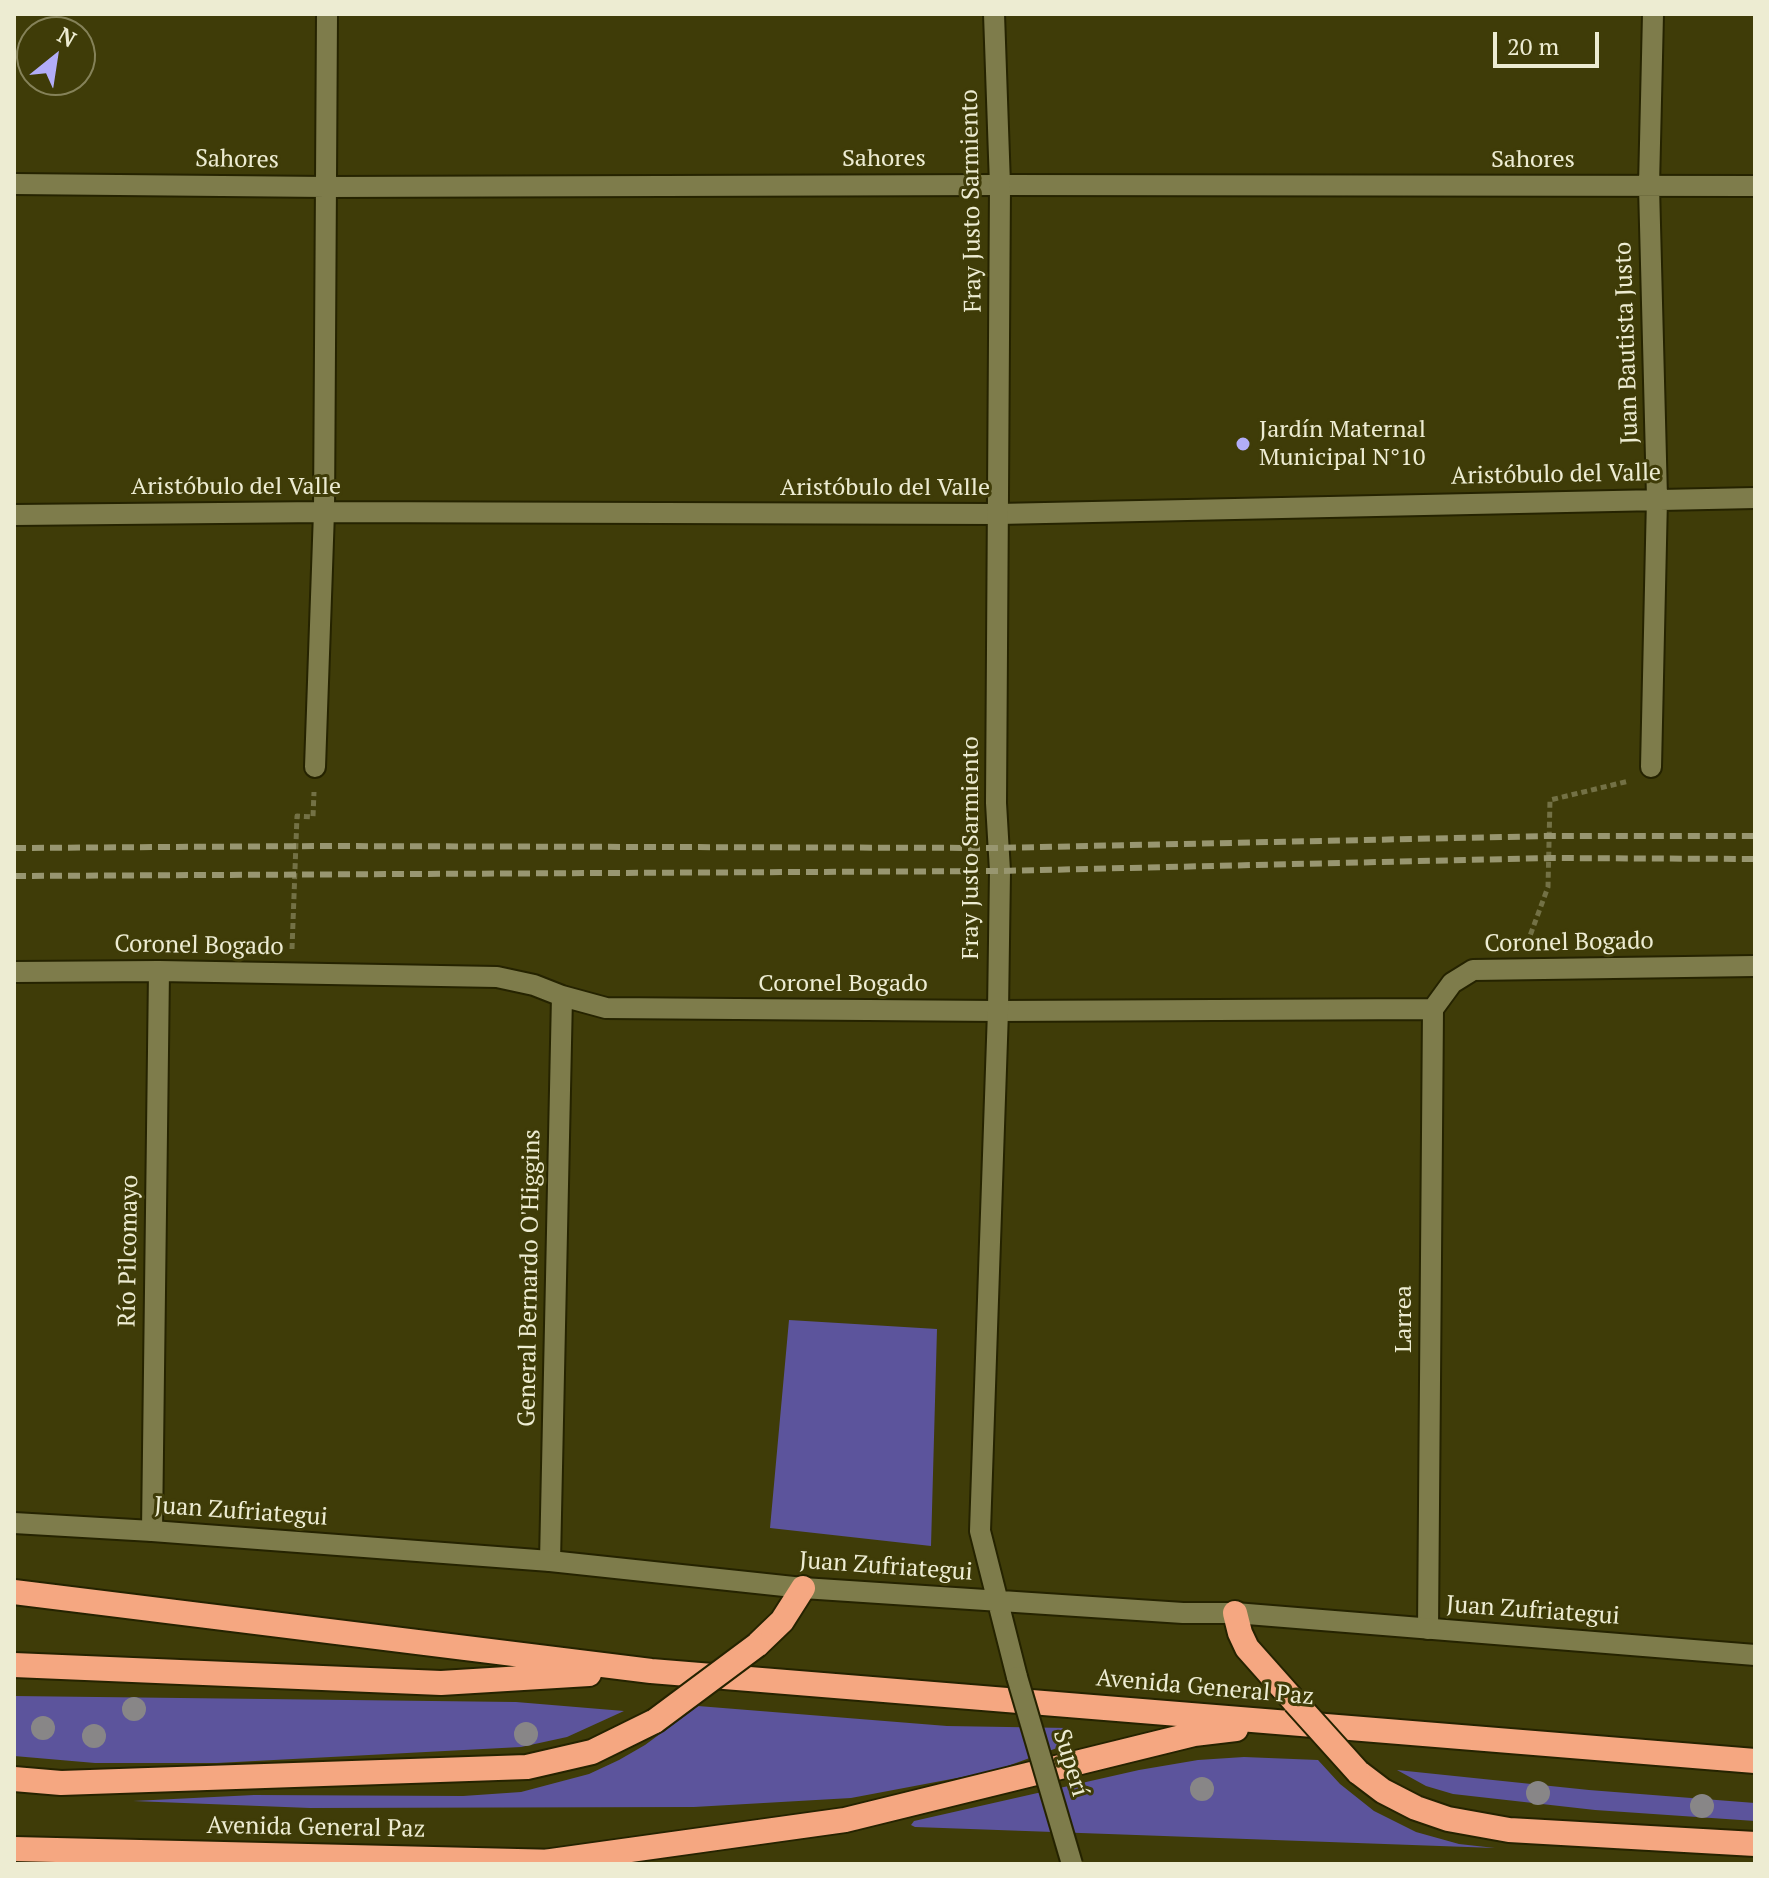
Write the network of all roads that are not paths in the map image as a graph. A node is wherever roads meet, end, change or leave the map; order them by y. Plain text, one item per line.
1 (327, 14) edge
2 (994, 14) edge
3 (1653, 14) edge
4 (14, 184) edge
5 (1000, 185) junction
6 (1649, 186) junction
7 (1755, 186) edge
8 (326, 187) junction
9 (1657, 498) junction
10 (1755, 498) edge
11 (324, 512) junction
12 (998, 514) junction
13 (14, 515) edge
14 (315, 767) road end
15 (1651, 767) road end
16 (1755, 966) edge
17 (159, 971) junction
18 (14, 972) edge
19 (562, 996) junction
20 (1433, 1009) junction
21 (998, 1011) junction
22 (14, 1523) edge
23 (152, 1531) junction
24 (550, 1561) junction
25 (803, 1588) junction
26 (14, 1592) edge
27 (997, 1600) junction
28 (1235, 1613) junction
29 (1428, 1629) junction
30 (1755, 1655) edge
31 (14, 1665) edge
32 (651, 1671) junction
33 (1017, 1677) joint
34 (1294, 1712) junction
35 (1755, 1761) edge
36 (14, 1779) edge
37 (1755, 1844) edge
38 (14, 1849) edge
39 (544, 1862) junction
40 (616, 1864) edge
41 (1072, 1864) edge

1 - 8 street
2 - 5 street, Fray Justo Sarmiento
3 - 6 street, Juan Bautista Justo
4 - 8 street, Sahores
5 - 6 street, Sahores
5 - 8 street, Sahores
5 - 12 street, Fray Justo Sarmiento
6 - 7 street, Sahores
6 - 9 street, Juan Bautista Justo
8 - 11 street
9 - 10 street, Aristóbulo del Valle
9 - 12 street, Aristóbulo del Valle
9 - 15 street, Juan Bautista Justo
11 - 12 street, Aristóbulo del Valle
11 - 13 street, Aristóbulo del Valle
11 - 14 street
12 - 21 street, Fray Justo Sarmiento
16 - 20 street, Coronel Bogado
17 - 18 street, Coronel Bogado
17 - 19 street, Coronel Bogado
17 - 23 street, Río Pilcomayo
19 - 21 street, Coronel Bogado
19 - 24 street, General Bernardo O'Higgins
20 - 21 street, Coronel Bogado
20 - 29 street, Larrea
21 - 27 street, Fray Justo Sarmiento
22 - 23 street, Juan Zufriategui
23 - 24 street, Juan Zufriategui
24 - 25 street, Juan Zufriategui
25 - 27 street, Juan Zufriategui
25 - 36 highway, bridge
26 - 32 highway
27 - 28 street, Juan Zufriategui
27 - 33 street, Fray Justo Sarmiento
28 - 29 street, Juan Zufriategui
28 - 34 highway
29 - 30 street, Juan Zufriategui
31 - 32 highway
32 - 34 highway, Avenida General Paz
33 - 41 street, Superí, bridge
34 - 35 highway, Avenida General Paz
34 - 37 highway, bridge
34 - 39 highway
38 - 39 highway, Avenida General Paz
39 - 40 highway, Avenida General Paz

